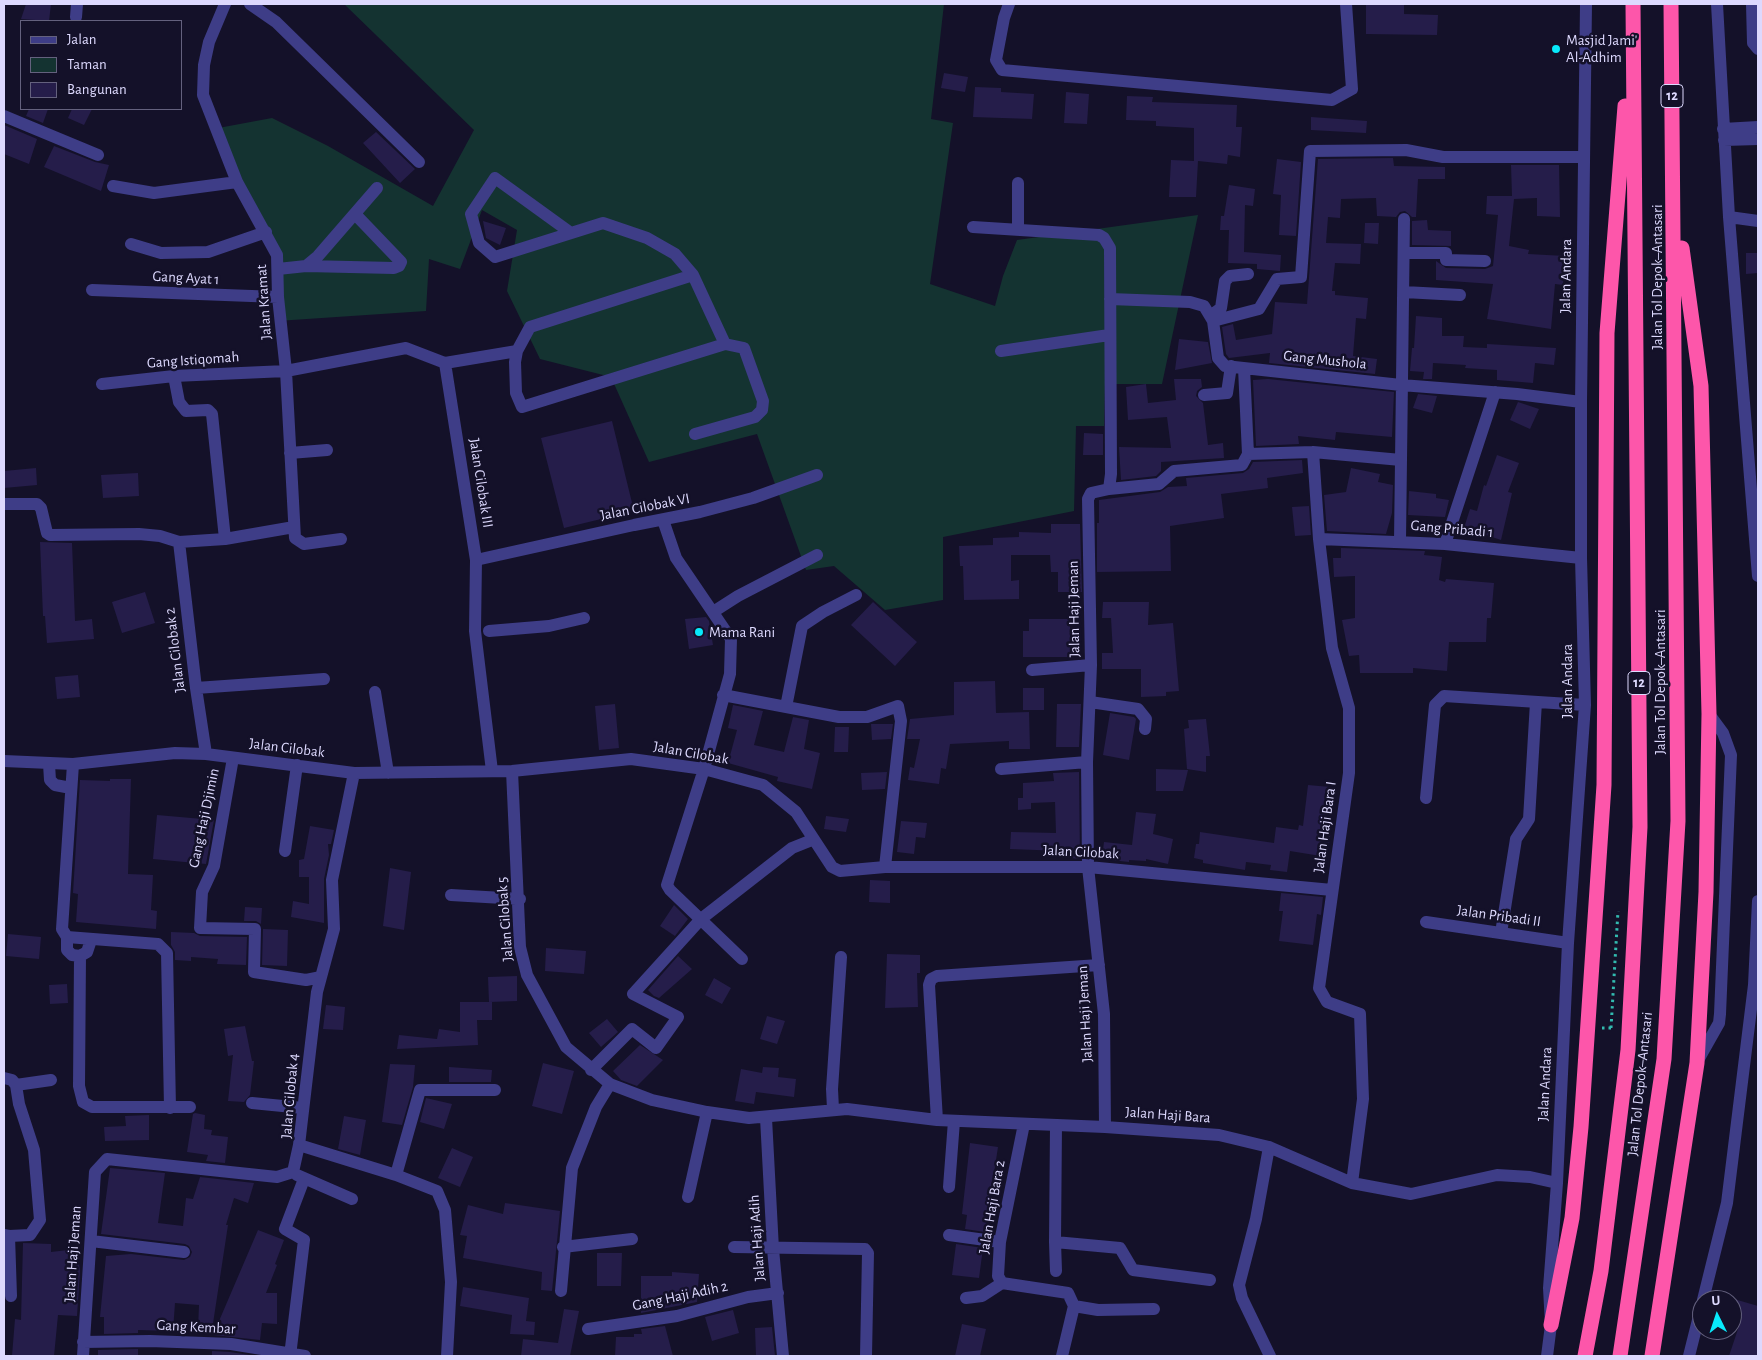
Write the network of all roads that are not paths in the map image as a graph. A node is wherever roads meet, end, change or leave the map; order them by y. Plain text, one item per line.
1 (225, 4) edge
2 (250, 4) edge
3 (1009, 4) edge
4 (1346, 4) edge
5 (1586, 4) edge
6 (1671, 4) edge
7 (1717, 4) edge
8 (1752, 4) edge
9 (1633, 5) edge
10 (1758, 49) edge
11 (4, 116) edge
12 (1758, 127) edge
13 (1724, 134) junction
14 (1758, 139) edge
15 (98, 155) dead end
16 (1584, 157) junction
17 (419, 162) dead end
18 (237, 182) junction
19 (1018, 183) dead end
20 (113, 186) dead end
21 (377, 188) dead end
22 (1674, 189) junction
23 (355, 214) junction
24 (1729, 217) junction
25 (1404, 219) dead end
26 (1758, 220) edge
27 (973, 227) dead end
28 (1018, 230) junction
29 (266, 232) junction
30 (571, 233) junction
31 (131, 244) dead end
32 (1404, 253) junction
33 (1485, 261) dead end
34 (306, 266) junction
35 (278, 268) junction
36 (1248, 274) dead end
37 (693, 275) junction
38 (92, 290) dead end
39 (1404, 292) junction
40 (1460, 295) dead end
41 (278, 297) junction
42 (1110, 299) junction
43 (1211, 318) junction
44 (1109, 335) junction
45 (725, 344) junction
46 (517, 351) junction
47 (1001, 352) dead end
48 (445, 363) junction
49 (1231, 366) junction
50 (1244, 368) junction
51 (286, 372) junction
52 (174, 376) junction
53 (102, 384) dead end
54 (1401, 385) junction
55 (1495, 392) junction
56 (1204, 395) dead end
57 (1581, 402) junction
58 (695, 434) dead end
59 (327, 450) dead end
60 (290, 452) junction
61 (1313, 452) junction
62 (1248, 454) junction
63 (1401, 460) junction
64 (817, 475) dead end
65 (1109, 489) junction
66 (4, 504) edge
67 (663, 520) junction
68 (294, 527) junction
69 (225, 539) junction
70 (341, 539) dead end
71 (1319, 539) junction
72 (1400, 541) junction
73 (179, 542) junction
74 (1445, 544) junction
75 (1581, 558) junction
76 (810, 559) dead end
77 (476, 560) junction
78 (1758, 576) edge
79 (856, 595) dead end
80 (713, 612) junction
81 (584, 618) dead end
82 (481, 631) junction
83 (1091, 664) junction
84 (1032, 670) dead end
85 (324, 679) dead end
86 (196, 688) junction
87 (375, 692) dead end
88 (723, 696) junction
89 (1090, 702) junction
90 (1536, 702) junction
91 (1585, 705) junction
92 (786, 707) junction
93 (1709, 714) junction
94 (1145, 729) dead end
95 (206, 754) junction
96 (233, 758) junction
97 (4, 761) edge
98 (1087, 762) junction
99 (48, 764) junction
100 (73, 764) junction
101 (297, 765) junction
102 (704, 769) junction
103 (1001, 769) dead end
104 (492, 771) junction
105 (512, 771) junction
106 (354, 773) junction
107 (388, 773) junction
108 (71, 788) junction
109 (1426, 798) dead end
110 (812, 840) junction
111 (286, 851) dead end
112 (885, 867) junction
113 (1088, 867) junction
114 (1332, 890) junction
115 (451, 895) dead end
116 (520, 899) junction
117 (1758, 901) edge
118 (701, 919) junction
119 (1426, 922) dead end
120 (1500, 933) junction
121 (67, 937) junction
122 (91, 940) junction
123 (1568, 943) junction
124 (80, 956) junction
125 (842, 957) dead end
126 (742, 959) dead end
127 (1099, 965) junction
128 (321, 977) junction
129 (1756, 985) edge
130 (1697, 1063) junction
131 (591, 1070) junction
132 (4, 1078) edge
133 (51, 1080) dead end
134 (610, 1084) junction
135 (16, 1085) junction
136 (495, 1090) dead end
137 (252, 1103) dead end
138 (190, 1107) dead end
139 (170, 1108) junction
140 (303, 1108) junction
141 (833, 1109) junction
142 (707, 1112) junction
143 (766, 1118) junction
144 (937, 1120) junction
145 (954, 1121) junction
146 (1024, 1124) junction
147 (1056, 1125) junction
148 (1105, 1127) junction
149 (299, 1145) junction
150 (1269, 1147) junction
151 (293, 1172) junction
152 (396, 1175) junction
153 (304, 1179) junction
154 (1352, 1183) junction
155 (1557, 1183) junction
156 (949, 1187) dead end
157 (688, 1197) dead end
158 (352, 1199) dead end
159 (949, 1235) dead end
160 (7, 1236) edge
161 (632, 1239) dead end
162 (91, 1241) junction
163 (1000, 1242) junction
164 (1055, 1242) junction
165 (563, 1247) junction
166 (734, 1247) dead end
167 (773, 1249) junction
168 (184, 1252) dead end
169 (1056, 1271) dead end
170 (1210, 1280) dead end
171 (1002, 1283) junction
172 (1705, 1290) edge
173 (561, 1291) dead end
174 (778, 1293) junction
175 (11, 1296) dead end
176 (966, 1298) dead end
177 (1074, 1306) junction
178 (1154, 1309) dead end
179 (1551, 1325) junction
180 (588, 1328) dead end
181 (1693, 1340) edge
182 (84, 1342) junction
183 (290, 1355) edge
184 (83, 1356) edge
185 (305, 1356) edge
186 (447, 1356) edge
187 (783, 1356) edge
188 (866, 1356) edge
189 (1062, 1356) edge
190 (1270, 1356) edge
191 (1547, 1356) edge
192 (1585, 1356) edge
193 (1620, 1356) edge
194 (1652, 1356) edge
195 (1689, 1356) edge

1 - 18 street, Jalan Kramat
2 - 17 street
3 - 4 street
5 - 16 street, Jalan Andara
6 - 22 highway, Jalan Tol Depok–Antasari / 12
7 - 13 street
8 - 10 street
9 - 179 highway
9 - 192 highway, Jalan Tol Depok–Antasari / 12
11 - 15 street
12 - 13 street
13 - 14 street
13 - 24 street
16 - 43 street
16 - 57 street, Jalan Andara
18 - 20 street
18 - 29 street, Jalan Kramat
19 - 28 street
21 - 23 street
22 - 93 highway
22 - 193 highway, Jalan Tol Depok–Antasari / 12
23 - 34 street
23 - 34 street
24 - 26 street
24 - 78 street
25 - 32 street
27 - 28 street
28 - 42 street
29 - 31 street
29 - 35 street, Jalan Kramat
30 - 30 street
30 - 37 street
32 - 33 street
32 - 39 street
34 - 35 street
35 - 41 street, Jalan Kramat
36 - 43 street
37 - 45 street
37 - 46 street
38 - 41 street, Gang Ayat 1
39 - 40 street
39 - 54 street
41 - 51 street, Jalan Kramat
42 - 43 street
42 - 44 street
43 - 49 street
44 - 47 street
44 - 65 street
45 - 46 street
45 - 58 street
46 - 48 street
48 - 51 street
48 - 77 street, Jalan Cilobak III
49 - 50 street, Gang Mushola
49 - 56 street
50 - 54 street, Gang Mushola
50 - 62 street
51 - 52 street, Gang Istiqomah
51 - 60 street, Jalan Kramat
52 - 53 street, Gang Istiqomah
52 - 69 street
54 - 55 street, Gang Mushola
54 - 63 street
55 - 57 street, Gang Mushola
55 - 74 street
57 - 75 street, Jalan Andara
59 - 60 street
60 - 68 street, Jalan Kramat
61 - 62 street
61 - 63 street
61 - 71 street, Jalan Haji Bara I
62 - 65 street
63 - 72 street
64 - 67 street, Jalan Cilobak VI
65 - 83 street, Jalan Haji Jeman
66 - 73 street
67 - 77 street, Jalan Cilobak VI
67 - 80 street
68 - 69 street
68 - 70 street
69 - 73 street
71 - 72 street, Gang Pribadi 1
71 - 114 street, Jalan Haji Bara I
72 - 74 street, Gang Pribadi 1
73 - 86 street, Jalan Cilobak 2
74 - 75 street, Gang Pribadi 1
75 - 91 street, Jalan Andara
76 - 80 street
77 - 82 street, Jalan Cilobak III
79 - 92 street
80 - 88 street
81 - 82 street
82 - 104 street, Jalan Cilobak III
83 - 84 street
83 - 89 street, Jalan Haji Jeman
85 - 86 street
86 - 95 street, Jalan Cilobak 2
87 - 107 street
88 - 92 street
88 - 102 street
89 - 94 street
89 - 98 street, Jalan Haji Jeman
90 - 91 street
90 - 109 street
90 - 120 street
91 - 123 street, Jalan Andara
92 - 112 street
93 - 130 highway
93 - 130 street
95 - 96 street, Jalan Cilobak
95 - 100 street, Jalan Cilobak
96 - 101 street, Jalan Cilobak
96 - 128 street, Gang Haji Djimin
97 - 99 street, Jalan Cilobak
98 - 103 street
98 - 113 street, Jalan Haji Jeman
99 - 100 street, Jalan Cilobak
99 - 108 street
100 - 108 street
101 - 106 street, Jalan Cilobak
101 - 111 street
102 - 105 street, Jalan Cilobak
102 - 110 street, Jalan Cilobak
102 - 118 street
104 - 105 street, Jalan Cilobak
104 - 107 street, Jalan Cilobak
105 - 116 street, Jalan Cilobak 5
106 - 107 street, Jalan Cilobak
106 - 128 street, Jalan Cilobak 4
108 - 121 street
110 - 112 street, Jalan Cilobak
110 - 118 street
112 - 113 street, Jalan Cilobak
113 - 114 street, Jalan Cilobak
113 - 127 street, Jalan Haji Jeman
114 - 154 street, Jalan Haji Bara I
115 - 116 street
116 - 131 street, Jalan Cilobak 5
117 - 129 street
118 - 126 street
118 - 131 street
119 - 120 street, Jalan Pribadi II
120 - 123 street, Jalan Pribadi II
121 - 122 street
121 - 124 street
122 - 124 street
122 - 139 street
123 - 155 street, Jalan Andara
124 - 139 street
125 - 141 street
127 - 144 street
127 - 148 street, Jalan Haji Jeman
128 - 140 street, Jalan Cilobak 4
129 - 172 street
130 - 194 highway
131 - 134 street, Jalan Cilobak 5
132 - 135 street
133 - 135 street
134 - 142 street, Jalan Cilobak 5
134 - 165 street
135 - 160 street
136 - 152 street
137 - 140 street
138 - 139 street
140 - 149 street, Jalan Cilobak 4
141 - 143 street, Jalan Haji Bara
141 - 144 street, Jalan Haji Bara
142 - 143 street, Jalan Cilobak 5
142 - 157 street
143 - 167 street, Jalan Haji Adih
144 - 145 street, Jalan Haji Bara
145 - 146 street, Jalan Haji Bara
145 - 156 street
146 - 147 street, Jalan Haji Bara
146 - 163 street, Jalan Haji Bara 2
147 - 148 street, Jalan Haji Bara
147 - 164 street
148 - 150 street, Jalan Haji Bara
149 - 151 street
149 - 152 street, Jalan Cilobak 4
150 - 154 street, Jalan Haji Bara
150 - 190 street
151 - 153 street
151 - 162 street, Jalan Haji Jeman
152 - 186 street, Jalan Cilobak 4
153 - 158 street
153 - 183 street
154 - 155 street, Jalan Haji Bara
155 - 179 street, Jalan Andara
159 - 163 street
160 - 175 street
161 - 165 street
162 - 168 street
162 - 182 street, Jalan Haji Jeman
163 - 171 street, Jalan Haji Bara 2
164 - 169 street
164 - 170 street
165 - 173 street
166 - 167 street
167 - 174 street, Jalan Haji Adih
167 - 188 street
171 - 176 street
171 - 177 street
174 - 180 street, Gang Haji Adih 2
174 - 187 street, Jalan Haji Adih
177 - 178 street
177 - 189 street
179 - 191 street, Jalan Andara
181 - 195 street
182 - 183 street, Gang Kembar
182 - 184 street, Jalan Haji Jeman
183 - 185 street, Gang Kembar

